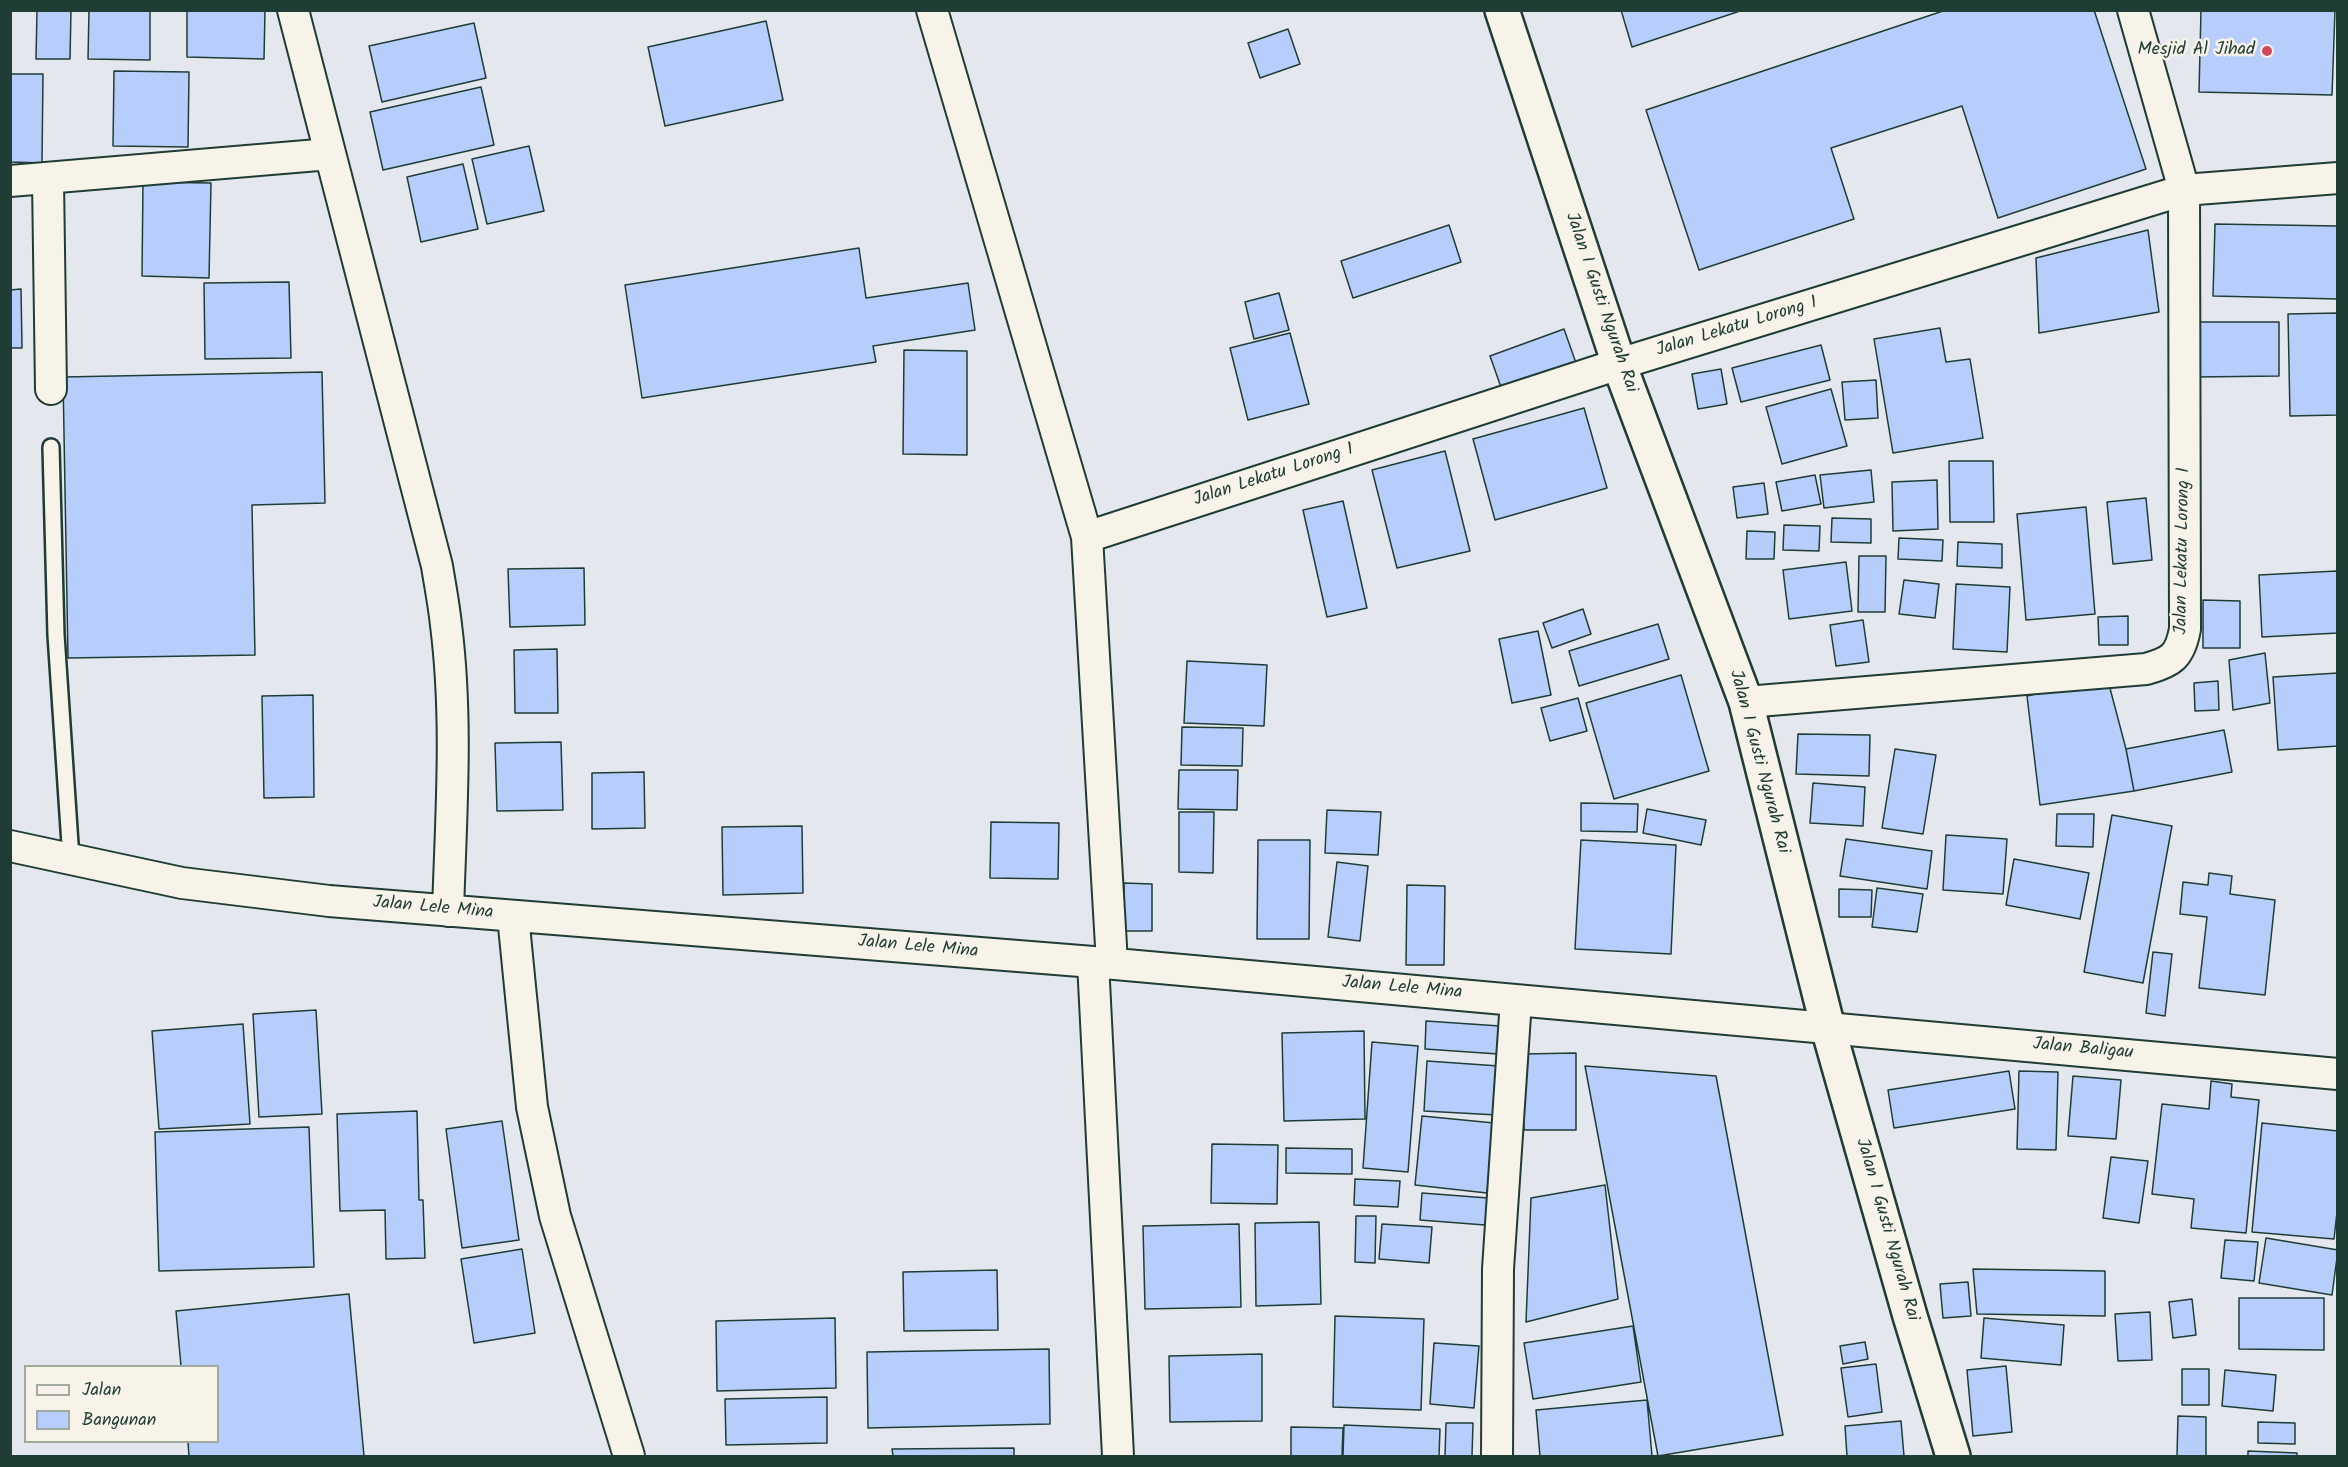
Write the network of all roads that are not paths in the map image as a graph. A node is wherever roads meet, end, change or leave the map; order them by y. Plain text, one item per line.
1 (294, 10) edge
2 (932, 10) edge
3 (1502, 10) edge
4 (2133, 10) edge
5 (330, 154) junction
6 (2337, 178) edge
7 (48, 180) junction
8 (10, 181) edge
9 (2184, 190) junction
10 (1619, 364) junction
11 (51, 389) dead end
12 (51, 447) dead end
13 (1086, 537) junction
14 (1746, 702) junction
15 (10, 846) edge
16 (71, 860) junction
17 (448, 910) junction
18 (513, 916) junction
19 (1102, 962) junction
20 (1516, 1000) junction
21 (1828, 1028) junction
22 (2337, 1074) edge
23 (629, 1456) edge
24 (1118, 1456) edge
25 (1497, 1456) edge
26 (1953, 1456) edge

1 - 5 street
2 - 13 street
3 - 10 main road, Jalan I Gusti Ngurah Rai
4 - 9 street, Jalan Lekatu Lorong 1
5 - 7 street
5 - 17 street
6 - 9 street, Jalan Lekatu Lorong 1
7 - 8 street
7 - 11 street
9 - 10 street, Jalan Lekatu Lorong 1
9 - 14 street, Jalan Lekatu Lorong 1
10 - 13 street, Jalan Lekatu Lorong 1
10 - 14 main road, Jalan I Gusti Ngurah Rai
12 - 16 lane
13 - 19 street
14 - 21 main road, Jalan I Gusti Ngurah Rai
15 - 16 street, Jalan Lele Mina
16 - 17 street, Jalan Lele Mina
17 - 18 street, Jalan Lele Mina
18 - 19 street, Jalan Lele Mina
18 - 23 street
19 - 20 street, Jalan Lele Mina
19 - 24 street
20 - 21 street, Jalan Lele Mina
20 - 25 street
21 - 22 street, Jalan Baligau
21 - 26 main road, Jalan I Gusti Ngurah Rai

